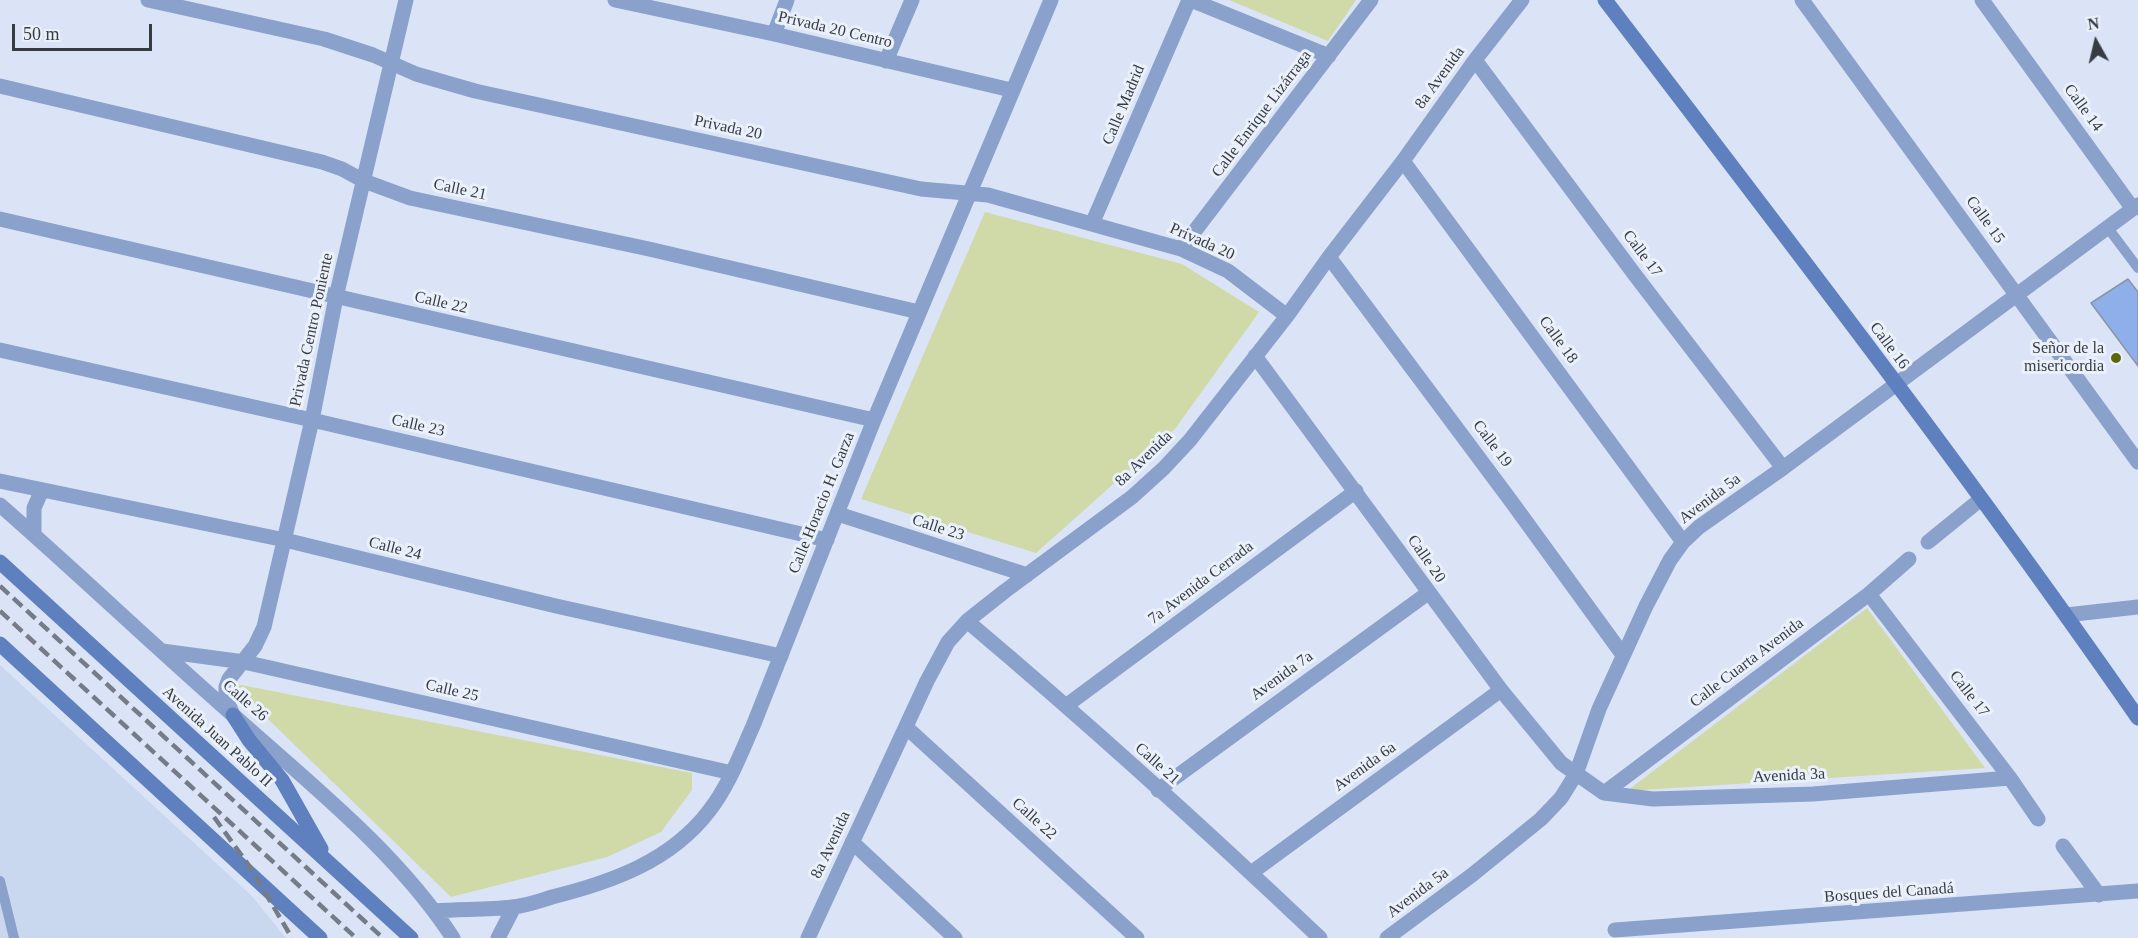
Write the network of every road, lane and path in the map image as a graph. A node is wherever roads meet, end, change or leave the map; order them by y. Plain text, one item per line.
1 (148, 0) edge
2 (406, 0) edge
3 (615, 0) edge
4 (787, 0) edge
5 (912, 0) edge
6 (1051, 0) edge
7 (1190, 0) edge
8 (1371, 0) edge
9 (1522, 0) edge
10 (1605, 0) edge
11 (1802, 0) edge
12 (1982, 0) edge
13 (655, 4) edge
14 (774, 34) junction
15 (1329, 56) junction
16 (1475, 60) junction
17 (886, 61) junction
18 (391, 64) junction
19 (0, 86) edge
20 (1011, 90) junction
21 (1403, 161) junction
22 (364, 181) junction
23 (969, 193) junction
24 (2136, 207) edge
25 (0, 219) edge
26 (1092, 224) junction
27 (2108, 228) junction
28 (1181, 249) junction
29 (1329, 257) junction
30 (2138, 268) edge
31 (2017, 295) junction
32 (336, 297) junction
33 (919, 312) junction
34 (1287, 316) junction
35 (0, 350) edge
36 (1255, 356) junction
37 (1896, 385) junction
38 (312, 420) junction
39 (874, 420) junction
40 (2138, 462) edge
41 (1783, 468) junction
42 (0, 481) edge
43 (42, 490) junction
44 (1356, 491) junction
45 (1981, 499) junction
46 (0, 505) edge
47 (838, 514) junction
48 (33, 534) junction
49 (285, 540) junction
50 (827, 540) junction
51 (1683, 542) junction
52 (1928, 542) dead end
53 (1909, 559) dead end
54 (0, 562) edge
55 (1027, 575) junction
56 (1428, 593) junction
57 (1869, 594) junction
58 (2138, 607) edge
59 (2066, 615) junction
60 (967, 621) junction
61 (0, 644) edge
62 (162, 651) junction
63 (1623, 655) junction
64 (781, 656) junction
65 (244, 662) junction
66 (1501, 690) junction
67 (1067, 705) junction
68 (233, 715) junction
69 (2138, 718) edge
70 (906, 728) junction
71 (732, 773) junction
72 (1576, 774) junction
73 (2010, 778) junction
74 (1158, 790) junction
75 (1604, 793) junction
76 (2038, 819) dead end
77 (852, 842) junction
78 (2063, 846) dead end
79 (327, 860) junction
80 (1251, 873) junction
81 (0, 881) edge
82 (2138, 891) edge
83 (2098, 895) junction
84 (514, 907) junction
85 (435, 910) junction
86 (1615, 930) dead end
87 (1642, 933) edge
88 (14, 938) edge
89 (320, 938) edge
90 (411, 938) edge
91 (453, 938) edge
92 (498, 938) edge
93 (808, 938) edge
94 (955, 938) edge
95 (1137, 938) edge
96 (1320, 938) edge
97 (1388, 938) edge

1 - 18 street, Privada 20
2 - 18 street, Privada Centro Poniente
3 - 13 street, Privada 20 Centro
4 - 14 street
5 - 17 street
6 - 20 street, Calle Horacio H. Garza
7 - 15 street
7 - 26 street, Calle Madrid
8 - 15 street, Calle Enrique Lizárraga
9 - 16 street, 8a Avenida
10 - 37 main road, Calle 16
11 - 31 street, Calle 15
12 - 24 street, Calle 14
13 - 14 street, Privada 20 Centro
14 - 17 street, Privada 20 Centro
15 - 28 street, Calle Enrique Lizárraga
16 - 21 street, 8a Avenida
16 - 41 street, Calle 17
17 - 20 street, Privada 20 Centro
18 - 22 street, Privada Centro Poniente
18 - 23 street, Privada 20
19 - 22 street, Calle 21
20 - 23 street, Calle Horacio H. Garza
21 - 29 street, 8a Avenida
21 - 51 street, Calle 18
22 - 32 street, Privada Centro Poniente
22 - 33 street, Calle 21
23 - 26 street, Privada 20
23 - 33 street, Calle Horacio H. Garza
24 - 27 street, Avenida 5a
25 - 32 street, Calle 22
26 - 28 street, Privada 20
27 - 30 lane
27 - 31 street, Avenida 5a
28 - 34 street, Privada 20
29 - 34 street, 8a Avenida
29 - 63 street, Calle 19
31 - 37 street, Avenida 5a
31 - 40 street, Calle 15
32 - 38 street, Privada Centro Poniente
32 - 39 street, Calle 22
33 - 39 street, Calle Horacio H. Garza
34 - 36 street, 8a Avenida
35 - 38 street, Calle 23
36 - 44 street, Calle 20
36 - 55 street, 8a Avenida
37 - 41 street, Avenida 5a
37 - 45 main road, Calle 16
38 - 49 street, Privada Centro Poniente
38 - 50 street, Calle 23
39 - 47 street, Calle Horacio H. Garza
41 - 51 street, Avenida 5a
42 - 43 street, Calle 24
43 - 48 street
43 - 49 street, Calle 24
44 - 56 street, Calle 20
44 - 67 street, 7a Avenida Cerrada
45 - 52 street
45 - 59 main road, Calle 16
46 - 48 street, Calle 26
47 - 50 street, Calle Horacio H. Garza
47 - 55 street, Calle 23
48 - 62 street, Calle 26
49 - 64 street, Calle 24
49 - 65 street, Privada Centro Poniente
50 - 64 street, Calle Horacio H. Garza
51 - 63 street, Avenida 5a
53 - 57 street, Calle Cuarta Avenida
54 - 79 main road, Avenida Juan Pablo II
55 - 60 street, 8a Avenida
56 - 66 street, Calle 20
56 - 74 street, Avenida 7a
57 - 73 street, Calle 17
57 - 75 street, Calle Cuarta Avenida
58 - 59 street
59 - 69 main road, Calle 16
60 - 67 street, Calle 21
60 - 70 street, 8a Avenida
61 - 89 main road
62 - 65 street, Calle 25
62 - 68 street, Calle 26
63 - 72 street, Avenida 5a
64 - 71 street, Calle Horacio H. Garza
65 - 68 street, Privada Centro Poniente
65 - 71 street, Calle 25
66 - 72 street, Calle 20
66 - 80 street, Avenida 6a
67 - 74 street, Calle 21
68 - 79 main road
68 - 85 street, Calle 26
70 - 77 street, 8a Avenida
70 - 95 street, Calle 22
71 - 84 street, Calle Horacio H. Garza
72 - 75 street, Avenida 3a
72 - 97 street, Avenida 5a
73 - 75 street, Avenida 3a
73 - 76 street, Calle 17
74 - 80 street, Calle 21
77 - 93 street, 8a Avenida
77 - 94 street
78 - 83 street
79 - 90 main road, Avenida Juan Pablo II
80 - 96 street, Calle 21
81 - 88 lane
82 - 83 street, Bosques del Canadá
83 - 87 street, Bosques del Canadá
84 - 85 street, Calle Horacio H. Garza
84 - 92 street
85 - 91 street, Calle 26
86 - 87 street, Bosques del Canadá

